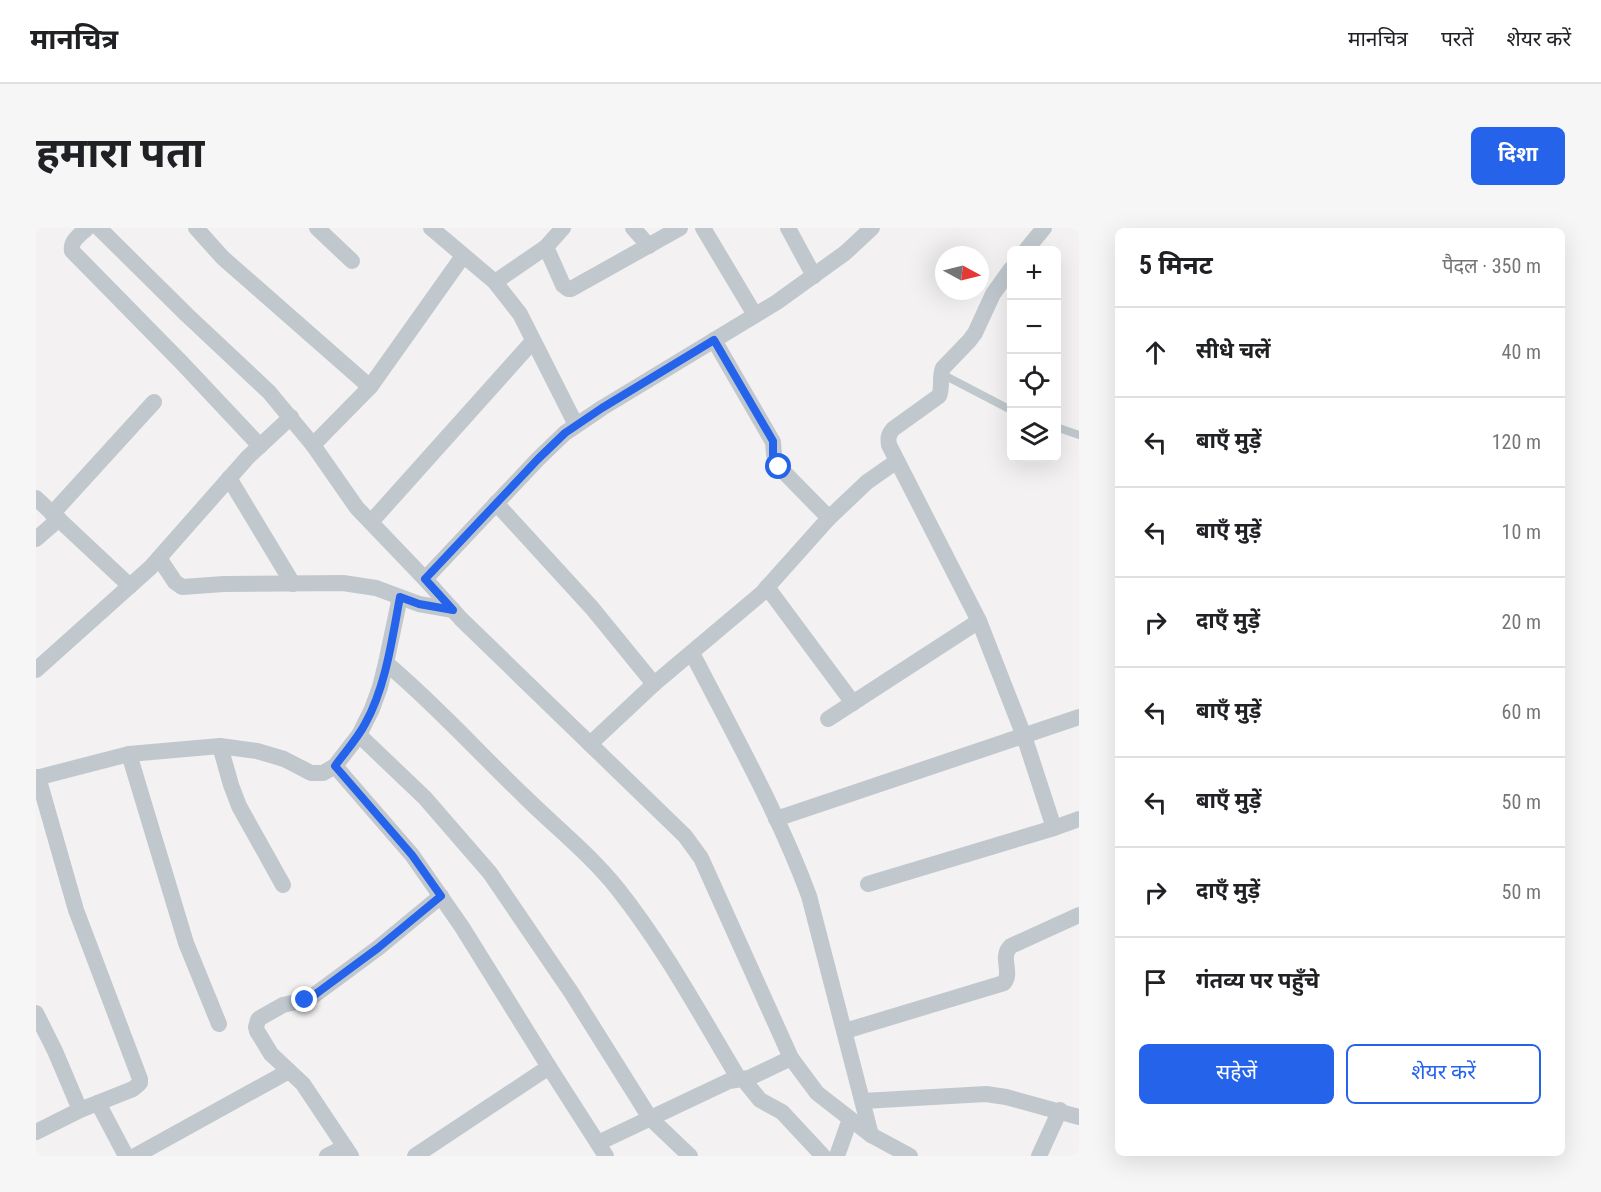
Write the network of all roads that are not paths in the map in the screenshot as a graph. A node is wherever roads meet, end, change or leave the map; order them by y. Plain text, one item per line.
1 (87, 228) edge
2 (99, 228) edge
3 (196, 228) edge
4 (317, 228) edge
5 (431, 228) edge
6 (563, 228) edge
7 (633, 228) edge
8 (680, 228) edge
9 (704, 228) edge
10 (788, 228) edge
11 (872, 228) edge
12 (1044, 228) edge
13 (649, 246) junction
14 (1029, 246) edge
15 (546, 247) junction
16 (463, 256) junction
17 (352, 261) dead end
18 (1007, 275) edge
19 (814, 276) junction
20 (495, 282) junction
21 (755, 315) junction
22 (714, 340) junction
23 (533, 341) junction
24 (940, 373) junction
25 (370, 387) junction
26 (154, 402) dead end
27 (1007, 408) edge
28 (291, 417) junction
29 (576, 425) junction
30 (1061, 429) edge
31 (1079, 435) edge
32 (313, 445) junction
33 (260, 446) junction
34 (897, 461) junction
35 (229, 478) junction
36 (36, 498) edge
37 (496, 503) junction
38 (55, 517) junction
39 (829, 518) junction
40 (371, 522) junction
41 (36, 539) edge
42 (159, 558) junction
43 (425, 579) junction
44 (293, 584) junction
45 (130, 586) junction
46 (767, 587) junction
47 (400, 597) junction
48 (453, 610) junction
49 (979, 621) junction
50 (692, 653) junction
51 (386, 663) junction
52 (36, 670) edge
53 (654, 684) junction
54 (853, 703) junction
55 (1079, 717) edge
56 (828, 719) dead end
57 (359, 735) junction
58 (1024, 736) junction
59 (590, 744) junction
60 (219, 746) junction
61 (129, 754) junction
62 (335, 766) junction
63 (37, 778) edge
64 (776, 819) junction
65 (1079, 819) edge
66 (1054, 828) junction
67 (868, 884) dead end
68 (283, 885) dead end
69 (441, 896) junction
70 (1079, 915) edge
71 (36, 1013) edge
72 (219, 1024) dead end
73 (845, 1031) junction
74 (791, 1058) junction
75 (549, 1067) junction
76 (289, 1071) junction
77 (741, 1079) junction
78 (862, 1101) junction
79 (98, 1102) junction
80 (80, 1110) junction
81 (1060, 1110) junction
82 (1079, 1117) edge
83 (650, 1118) junction
84 (850, 1119) junction
85 (36, 1132) edge
86 (871, 1135) junction
87 (602, 1149) edge
88 (348, 1151) edge
89 (902, 1154) edge
90 (126, 1156) edge
91 (135, 1156) edge
92 (327, 1156) edge
93 (415, 1156) edge
94 (690, 1156) edge
95 (823, 1156) edge
96 (837, 1156) edge
97 (1039, 1156) edge

1 - 33 street
2 - 28 street
3 - 25 street
4 - 17 street
5 - 16 street
6 - 15 street
7 - 13 street
8 - 13 street
9 - 21 street
10 - 19 street
11 - 19 street
12 - 14 street
13 - 15 street
15 - 20 street
16 - 20 street
16 - 25 street
18 - 24 street
19 - 21 street
20 - 23 street
21 - 22 street
22 - 29 street
22 - 39 street
23 - 29 street
23 - 40 street
24 - 27 lane
24 - 34 street
25 - 32 street
26 - 38 street
28 - 32 street
28 - 33 street
29 - 37 street
30 - 31 lane
32 - 40 street
33 - 35 street
34 - 39 street
34 - 49 street
35 - 42 street
35 - 44 street
36 - 38 street
37 - 43 street
37 - 53 street
38 - 41 street
38 - 45 street
39 - 46 street
40 - 43 street
42 - 44 street
42 - 45 street
43 - 48 street
44 - 47 street
45 - 52 street
46 - 50 street
46 - 54 street
47 - 48 street
47 - 51 street
48 - 59 street
49 - 54 street
49 - 58 street
50 - 53 street
50 - 64 street
51 - 57 street
51 - 77 street
53 - 59 street
54 - 56 street
55 - 58 street
57 - 62 street
57 - 83 street
58 - 64 street
58 - 66 street
59 - 74 street
60 - 61 street
60 - 62 street
60 - 68 street
61 - 63 street
61 - 72 street
62 - 69 street
63 - 79 street
64 - 73 street
65 - 66 street
66 - 67 street
69 - 75 street
69 - 76 street
70 - 73 street
71 - 80 street
73 - 78 street
74 - 77 street
74 - 84 street
75 - 87 street
75 - 93 street
76 - 88 street
76 - 91 street
77 - 83 street
77 - 95 street
78 - 81 street
78 - 86 street
79 - 80 street
79 - 90 street
80 - 85 street
81 - 82 street
81 - 97 street
83 - 87 street
83 - 94 street
84 - 86 street
84 - 96 street
86 - 89 street
88 - 92 street

